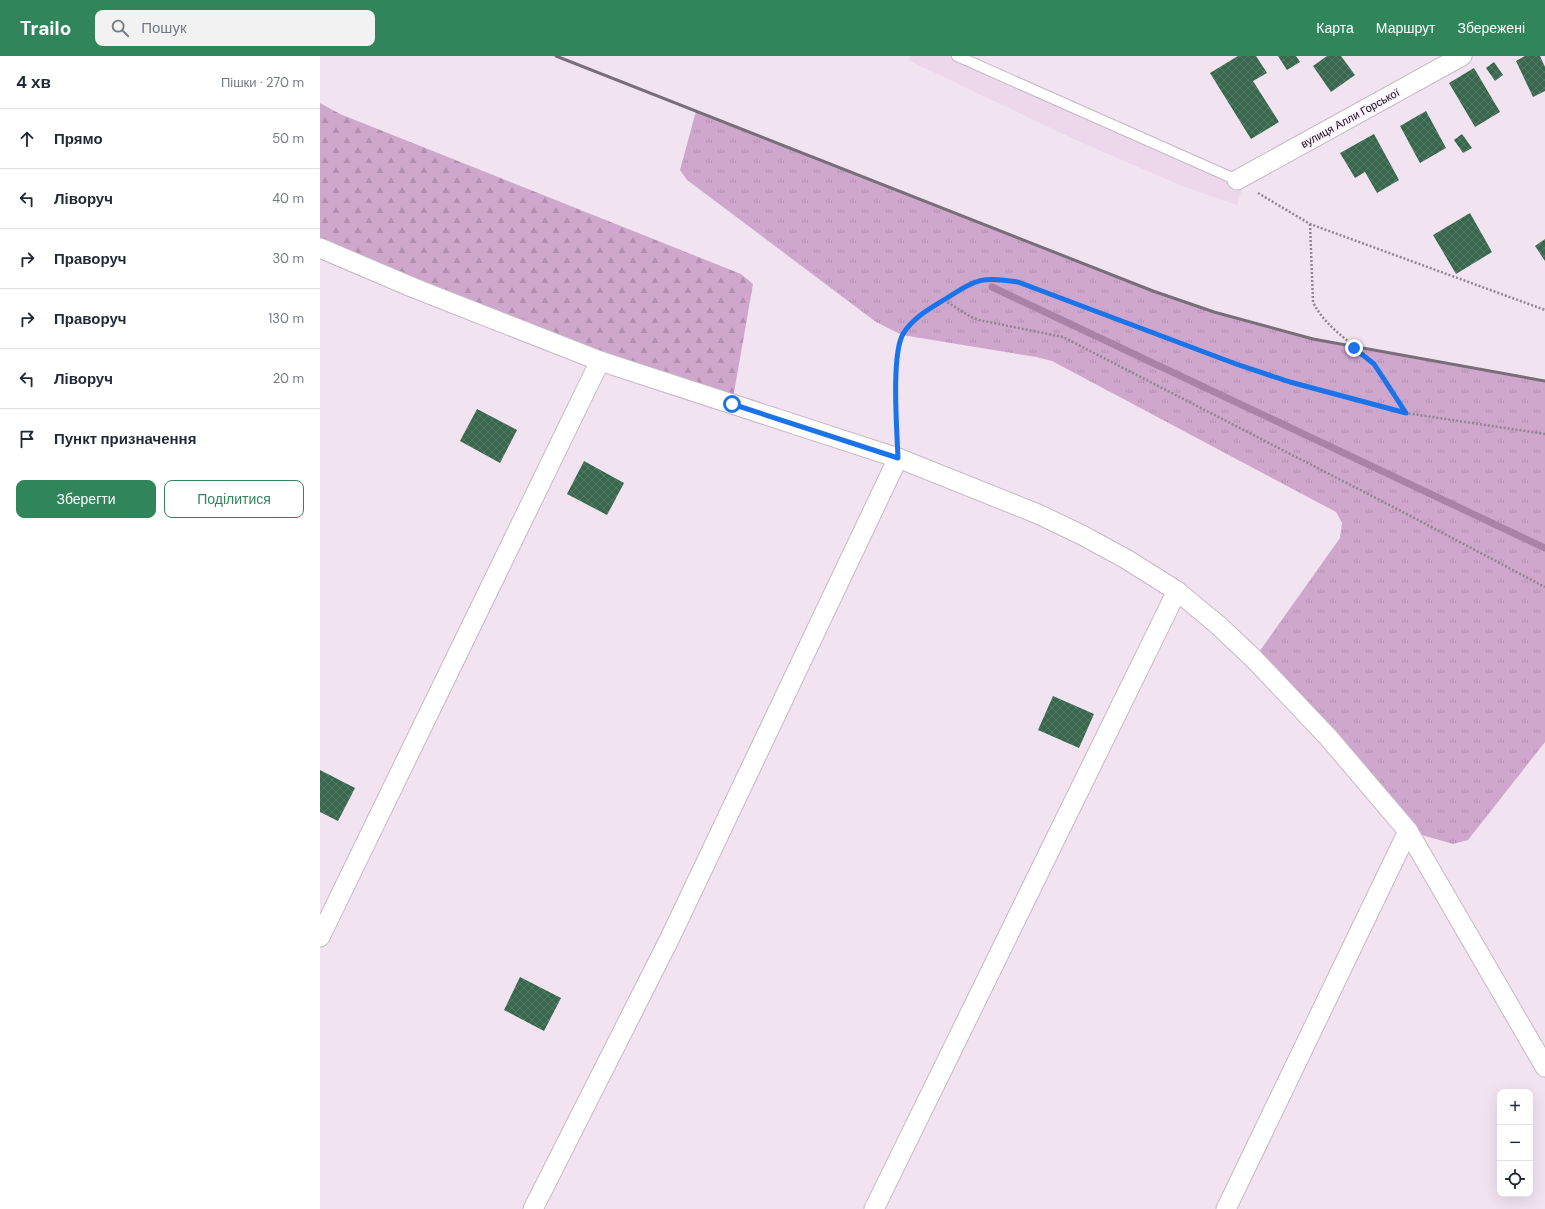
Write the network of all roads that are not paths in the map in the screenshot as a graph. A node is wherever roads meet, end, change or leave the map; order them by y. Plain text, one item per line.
1 (957, 56) edge
2 (1462, 56) edge
3 (1237, 180) joint
4 (320, 248) edge
5 (600, 361) junction
6 (898, 458) junction
7 (1177, 591) junction
8 (1408, 831) junction
9 (320, 937) edge
10 (1545, 1067) edge
11 (533, 1209) edge
12 (874, 1209) edge
13 (1226, 1209) edge

1 - 3 lane
2 - 3 street, вулиця Алли Горської
4 - 5 street
5 - 6 street
5 - 9 street
6 - 7 street
6 - 11 street
7 - 8 street
7 - 12 street
8 - 10 street
8 - 13 street

